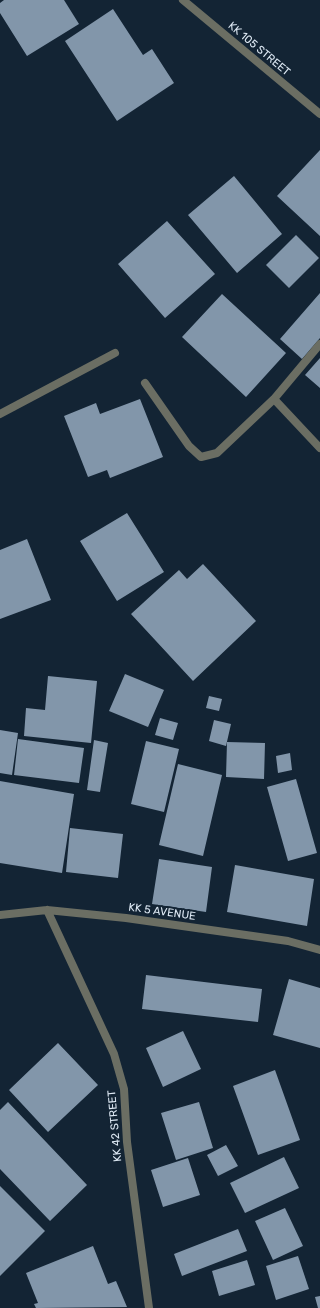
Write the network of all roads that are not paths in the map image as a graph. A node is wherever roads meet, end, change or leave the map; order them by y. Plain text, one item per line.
1 (183, 0) edge
2 (320, 114) edge
3 (320, 344) edge
4 (115, 353) dead end
5 (145, 382) dead end
6 (274, 399) junction
7 (0, 414) edge
8 (320, 448) edge
9 (47, 910) junction
10 (0, 915) edge
11 (320, 950) edge
12 (149, 1308) edge

1 - 2 street, KK 105 STREET
3 - 6 street
4 - 7 street
5 - 6 street
6 - 8 street
9 - 10 street, KK 5 AVENUE
9 - 11 street, KK 5 AVENUE
9 - 12 street, KK 42 STREET

